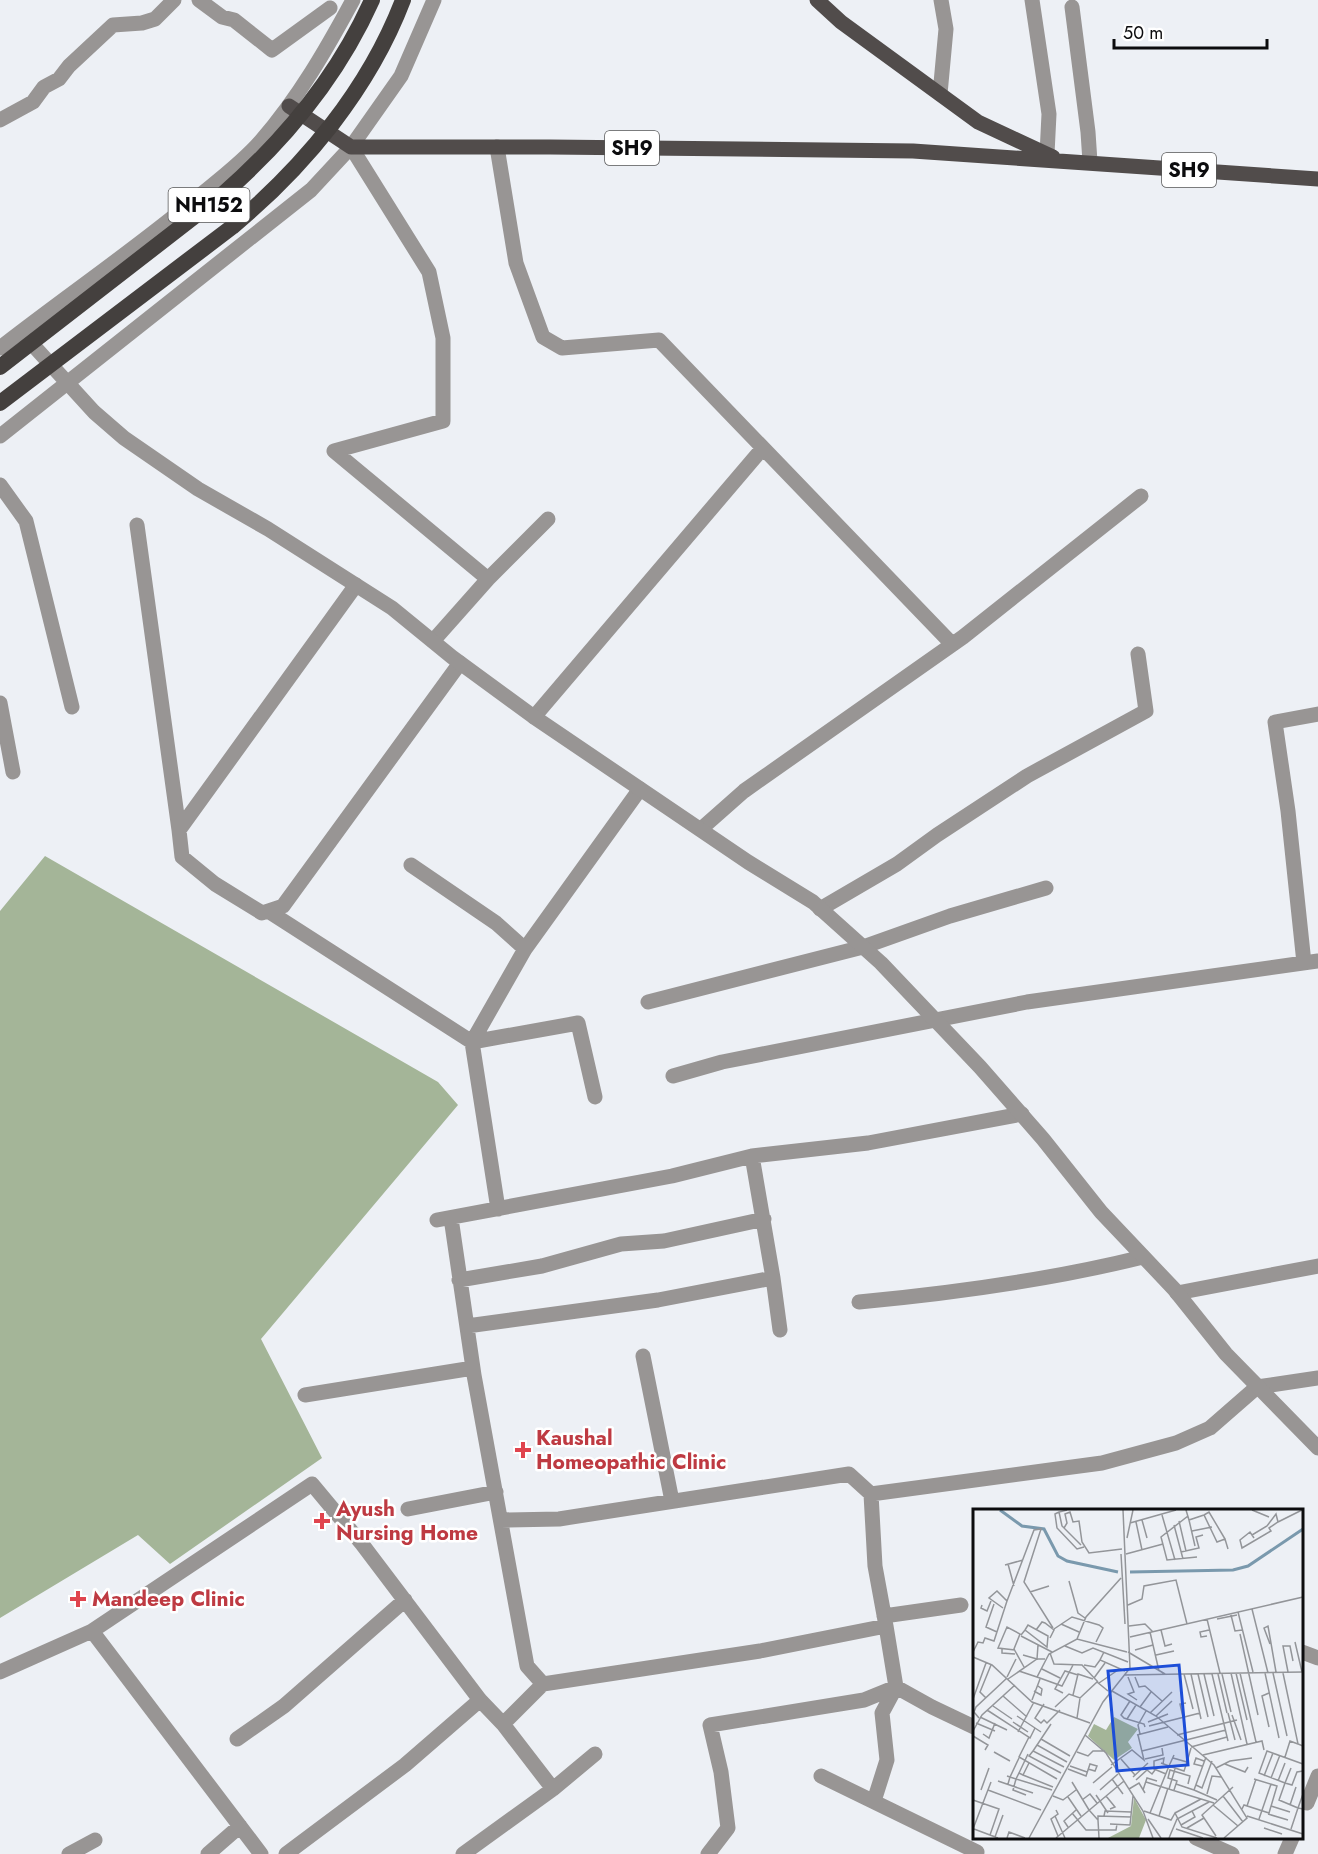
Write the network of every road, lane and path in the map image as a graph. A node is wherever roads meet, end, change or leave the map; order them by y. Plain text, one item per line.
1 (174, 0) edge
2 (199, 0) edge
3 (353, 0) edge
4 (372, 0) edge
5 (404, 0) edge
6 (434, 0) edge
7 (817, 0) edge
8 (941, 0) edge
9 (1032, 0) edge
10 (1072, 7) dead end
11 (330, 8) dead end
12 (940, 94) junction
13 (289, 106) junction
14 (0, 120) edge
15 (351, 147) junction
16 (497, 147) junction
17 (1054, 157) junction
18 (1089, 162) junction
19 (1318, 179) edge
20 (21, 332) junction
21 (0, 348) edge
22 (0, 367) edge
23 (68, 384) junction
24 (0, 404) edge
25 (0, 436) edge
26 (762, 449) junction
27 (0, 485) edge
28 (1141, 496) dead end
29 (548, 519) dead end
30 (138, 525) dead end
31 (488, 579) junction
32 (356, 585) junction
33 (433, 641) junction
34 (952, 644) junction
35 (1138, 654) dead end
36 (460, 663) junction
37 (0, 702) edge
38 (72, 707) dead end
39 (1318, 714) edge
40 (534, 717) junction
41 (13, 772) dead end
42 (640, 789) junction
43 (179, 830) junction
44 (700, 830) junction
45 (411, 865) dead end
46 (1046, 888) dead end
47 (820, 909) junction
48 (268, 911) junction
49 (863, 947) junction
50 (525, 949) junction
51 (1311, 962) edge
52 (648, 1002) dead end
53 (935, 1019) junction
54 (472, 1042) junction
55 (673, 1077) dead end
56 (595, 1097) dead end
57 (1022, 1114) junction
58 (752, 1156) junction
59 (498, 1209) junction
60 (764, 1219) junction
61 (1143, 1257) junction
62 (1318, 1266) edge
63 (773, 1278) junction
64 (459, 1280) junction
65 (1177, 1293) junction
66 (859, 1302) dead end
67 (466, 1326) junction
68 (780, 1330) dead end
69 (643, 1356) dead end
70 (473, 1368) junction
71 (1318, 1378) edge
72 (1257, 1387) junction
73 (305, 1395) dead end
74 (1318, 1448) edge
75 (496, 1492) junction
76 (871, 1494) junction
77 (672, 1501) junction
78 (408, 1509) dead end
79 (502, 1520) junction
80 (405, 1600) junction
81 (961, 1605) dead end
82 (885, 1621) junction
83 (92, 1631) junction
84 (1303, 1652) edge
85 (1318, 1658) edge
86 (0, 1672) edge
87 (543, 1684) junction
88 (896, 1687) junction
89 (480, 1700) junction
90 (503, 1724) junction
91 (973, 1726) edge
92 (237, 1739) dead end
93 (595, 1754) dead end
94 (821, 1776) dead end
95 (1318, 1776) edge
96 (554, 1789) junction
97 (874, 1801) junction
98 (1303, 1806) edge
99 (240, 1826) junction
100 (984, 1839) edge
101 (1198, 1839) edge
102 (1292, 1839) edge
103 (95, 1840) dead end
104 (978, 1853) edge
105 (69, 1854) edge
106 (208, 1854) edge
107 (261, 1854) edge
108 (286, 1854) edge
109 (464, 1854) edge
110 (708, 1854) edge
111 (1232, 1854) edge
112 (1285, 1854) edge

1 - 14 street
2 - 11 street
3 - 13 street
4 - 22 highway, NH152, bridge
5 - 24 highway, NH152, bridge
6 - 15 street
7 - 12 main road, SH9
8 - 12 street
9 - 17 street
10 - 18 street
12 - 17 main road, SH9
13 - 15 main road
13 - 20 street
15 - 16 main road, SH9
15 - 23 street
15 - 31 street
16 - 17 main road, SH9
16 - 26 street
17 - 18 main road, SH9
18 - 19 main road, SH9
20 - 21 street
20 - 23 street
23 - 25 street
23 - 32 street
26 - 34 street
26 - 40 street
27 - 38 street
28 - 34 street
29 - 31 street
30 - 43 street
31 - 33 street
32 - 33 street
32 - 43 street
33 - 36 street
34 - 44 street
35 - 47 street
36 - 40 street
36 - 48 street
37 - 41 street
39 - 51 street
40 - 42 street
42 - 44 street
42 - 50 street
43 - 48 street
44 - 47 street
45 - 50 street
46 - 49 street
47 - 49 street
48 - 54 street
49 - 52 street
49 - 53 street
50 - 54 street
51 - 53 street
53 - 55 street
53 - 57 street
54 - 56 street
54 - 59 street
57 - 58 street
57 - 61 street
58 - 59 street
58 - 60 street
59 - 64 street
60 - 63 street
60 - 64 street
61 - 65 street
61 - 66 street
62 - 65 street
63 - 67 street
63 - 68 street
64 - 67 street
65 - 72 street
67 - 70 street
69 - 77 street
70 - 73 street
70 - 75 street
71 - 72 street
72 - 74 street
72 - 76 street
75 - 78 street
75 - 79 street
76 - 77 street
76 - 82 street
77 - 79 street
79 - 87 street
80 - 83 street
80 - 89 street
80 - 92 street
81 - 82 street
82 - 87 street
82 - 88 street
83 - 86 street
83 - 99 street
84 - 85 street
87 - 90 street
88 - 91 street
88 - 97 street
88 - 110 street
89 - 90 street
89 - 108 street
90 - 96 street
93 - 96 street
94 - 97 street
95 - 98 street
96 - 109 street
97 - 104 street
99 - 106 street
99 - 107 street
100 - 104 street
101 - 111 street
102 - 112 street
103 - 105 street

